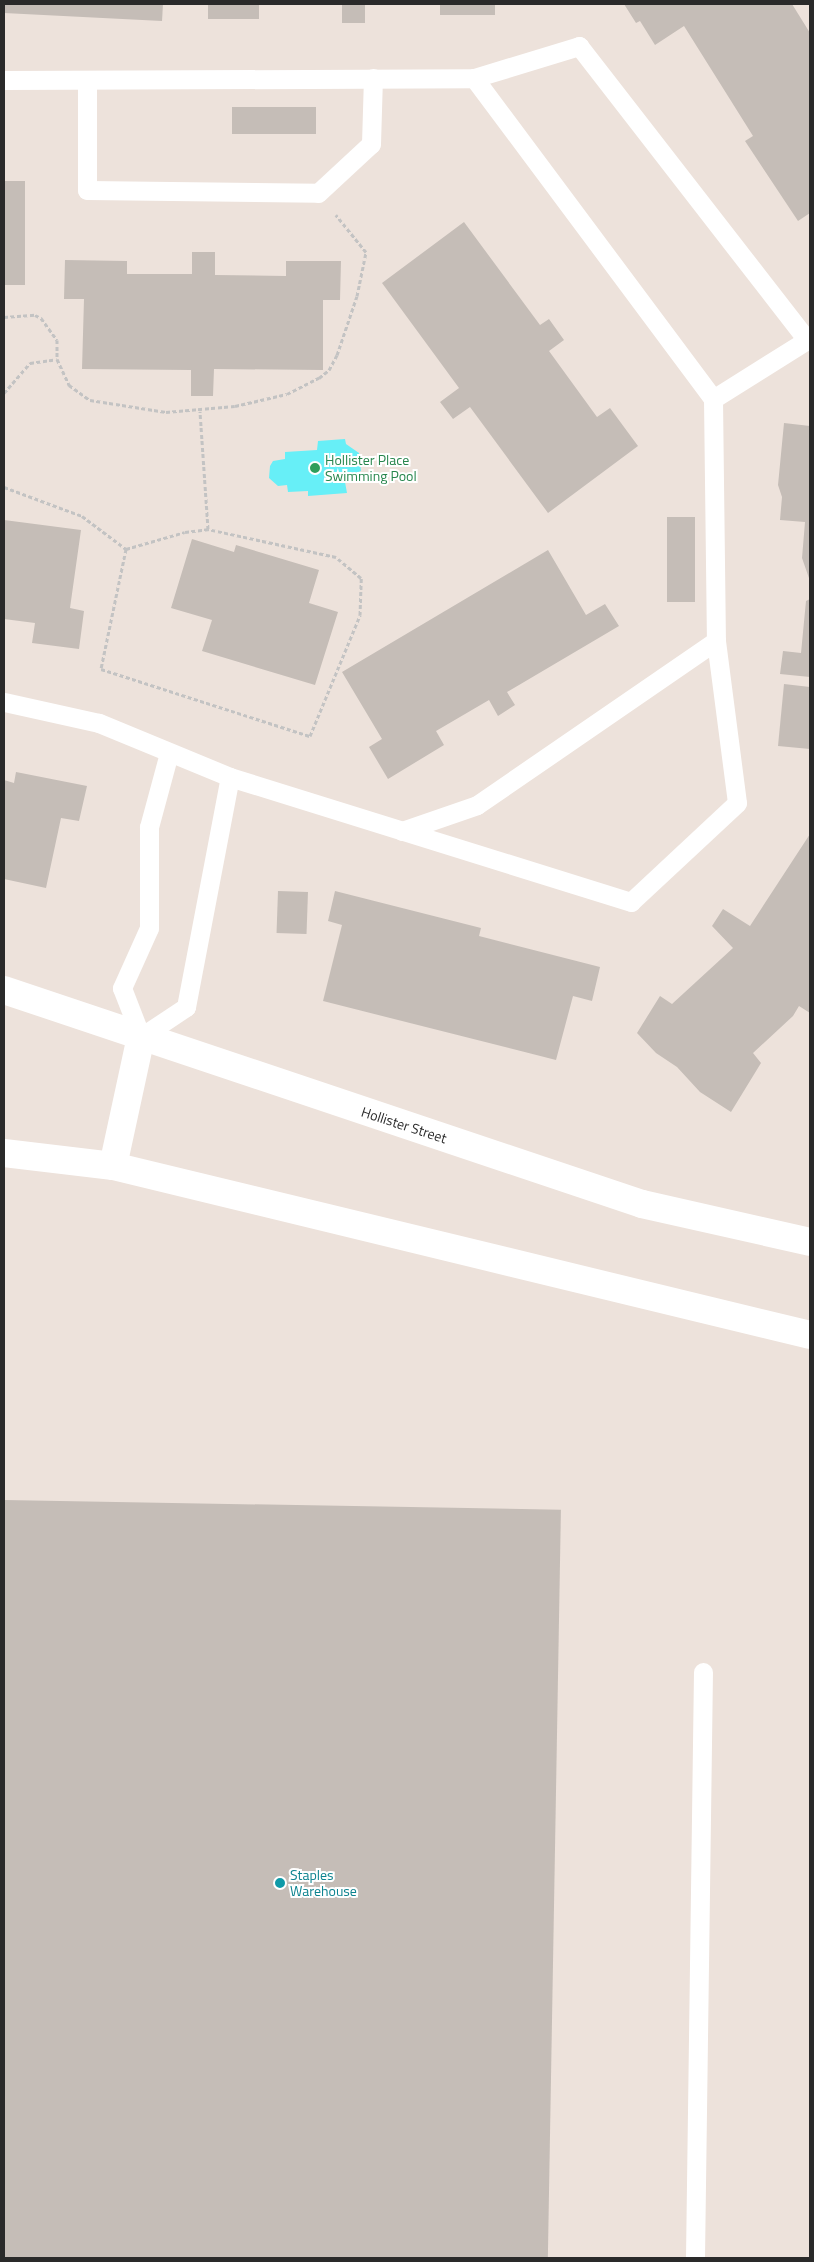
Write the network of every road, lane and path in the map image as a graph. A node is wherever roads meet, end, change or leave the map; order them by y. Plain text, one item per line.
1 (373, 78) junction
2 (474, 78) junction
3 (4, 80) edge
4 (87, 80) junction
5 (318, 193) junction
6 (4, 317) edge
7 (809, 340) edge
8 (57, 359) junction
9 (4, 393) edge
10 (712, 399) junction
11 (200, 411) junction
12 (4, 487) edge
13 (208, 529) junction
14 (126, 549) junction
15 (716, 641) junction
16 (4, 702) edge
17 (170, 753) junction
18 (230, 777) junction
19 (402, 830) junction
20 (4, 990) edge
21 (141, 1037) junction
22 (4, 1153) edge
23 (113, 1166) junction
24 (810, 1242) edge
25 (810, 1335) edge
26 (703, 1672) dead end
27 (695, 2258) edge

1 - 2 lane
1 - 4 lane
1 - 5 lane
2 - 7 lane
2 - 10 lane
3 - 4 lane
4 - 5 lane
5 - 11 path
6 - 8 path
7 - 10 lane
8 - 9 path
8 - 11 path
10 - 15 lane
11 - 13 path
12 - 14 path
13 - 14 path
13 - 14 path
15 - 19 lane
15 - 19 lane
16 - 17 lane
17 - 18 lane
17 - 21 lane
18 - 19 lane
18 - 21 lane
20 - 21 main road, Hollister Street
21 - 23 main road
21 - 24 main road, Hollister Street
22 - 23 main road
23 - 25 main road
26 - 27 lane

